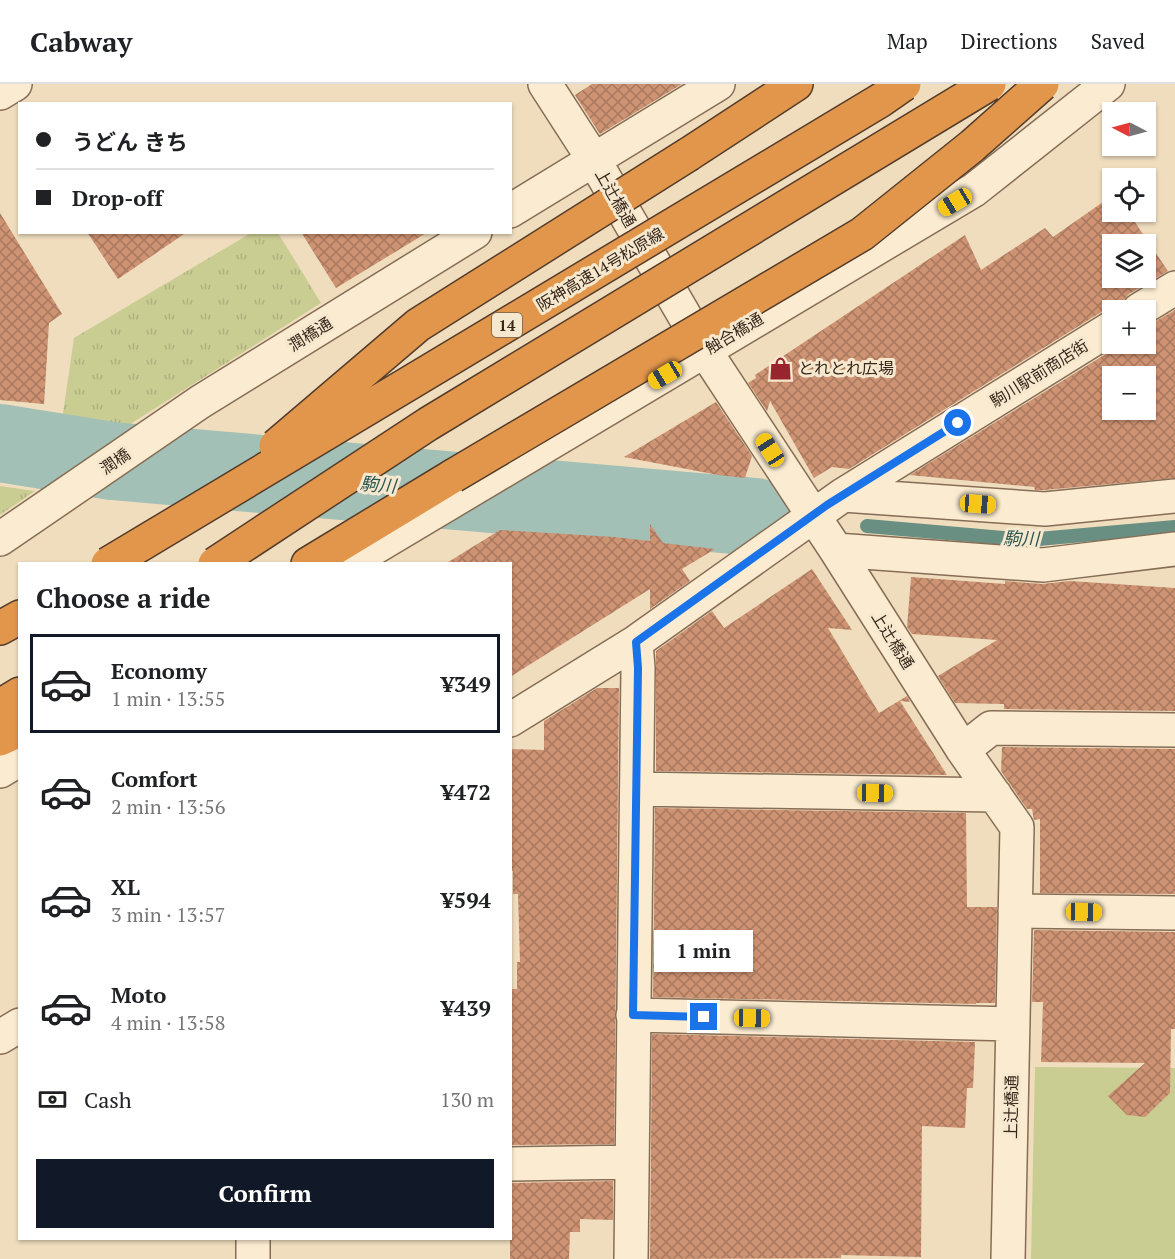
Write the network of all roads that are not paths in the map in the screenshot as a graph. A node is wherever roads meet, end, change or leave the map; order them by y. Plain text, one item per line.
1 (15, 84) edge
2 (545, 84) edge
3 (718, 84) edge
4 (796, 84) edge
5 (904, 84) edge
6 (989, 84) edge
7 (1042, 84) edge
8 (1108, 84) edge
9 (0, 93) edge
10 (594, 160) junction
11 (512, 210) edge
12 (472, 234) edge
13 (1175, 288) edge
14 (1155, 300) edge
15 (1102, 334) edge
16 (705, 351) junction
17 (147, 439) joint
18 (843, 495) junction
19 (1175, 496) edge
20 (204, 508) junction
21 (812, 516) junction
22 (0, 539) edge
23 (1175, 549) edge
24 (836, 550) junction
25 (111, 562) edge
26 (219, 562) edge
27 (311, 562) edge
28 (350, 562) edge
29 (18, 618) edge
30 (0, 628) edge
31 (636, 642) junction
32 (18, 695) edge
33 (0, 706) edge
34 (512, 719) edge
35 (1175, 730) edge
36 (18, 731) edge
37 (0, 739) edge
38 (963, 750) junction
39 (18, 760) edge
40 (0, 771) edge
41 (637, 789) junction
42 (994, 795) junction
43 (1015, 911) junction
44 (1175, 913) edge
45 (633, 1015) junction
46 (1013, 1024) junction
47 (18, 1026) edge
48 (0, 1037) edge
49 (632, 1162) junction
50 (512, 1164) edge
51 (253, 1240) edge
52 (253, 1259) edge
53 (631, 1259) edge
54 (1008, 1259) edge

1 - 9 street
2 - 10 street, 上辻橋通
3 - 10 street
4 - 20 highway, bridge
5 - 20 highway, 阪神高速14号松原線 / 14, bridge
6 - 26 highway, bridge
7 - 27 highway, bridge
8 - 16 street, 触合橋通
10 - 11 street
10 - 16 street, 上辻橋通
12 - 17 street, 潤橋通
13 - 14 street
15 - 18 street, 駒川駅前商店街
16 - 21 street, 上辻橋通
16 - 28 street, 触合橋通
17 - 22 street, 潤橋
18 - 19 street
18 - 21 street, 駒川駅前商店街
20 - 25 highway, 阪神高速14号松原線 / 14, bridge
21 - 24 street, 上辻橋通
21 - 31 street, 駒川駅前商店街
23 - 24 street
24 - 38 street, 上辻橋通
29 - 30 highway
31 - 34 street, 駒川駅前商店街
31 - 41 street
32 - 33 highway
35 - 38 street
36 - 37 highway
38 - 42 street, 上辻橋通
39 - 40 street
41 - 42 street
41 - 45 street
42 - 43 street, 上辻橋通
43 - 44 street
43 - 46 street, 上辻橋通
45 - 46 street
45 - 49 street
46 - 54 street, 上辻橋通
47 - 48 street
49 - 50 street
49 - 53 street
51 - 52 street

